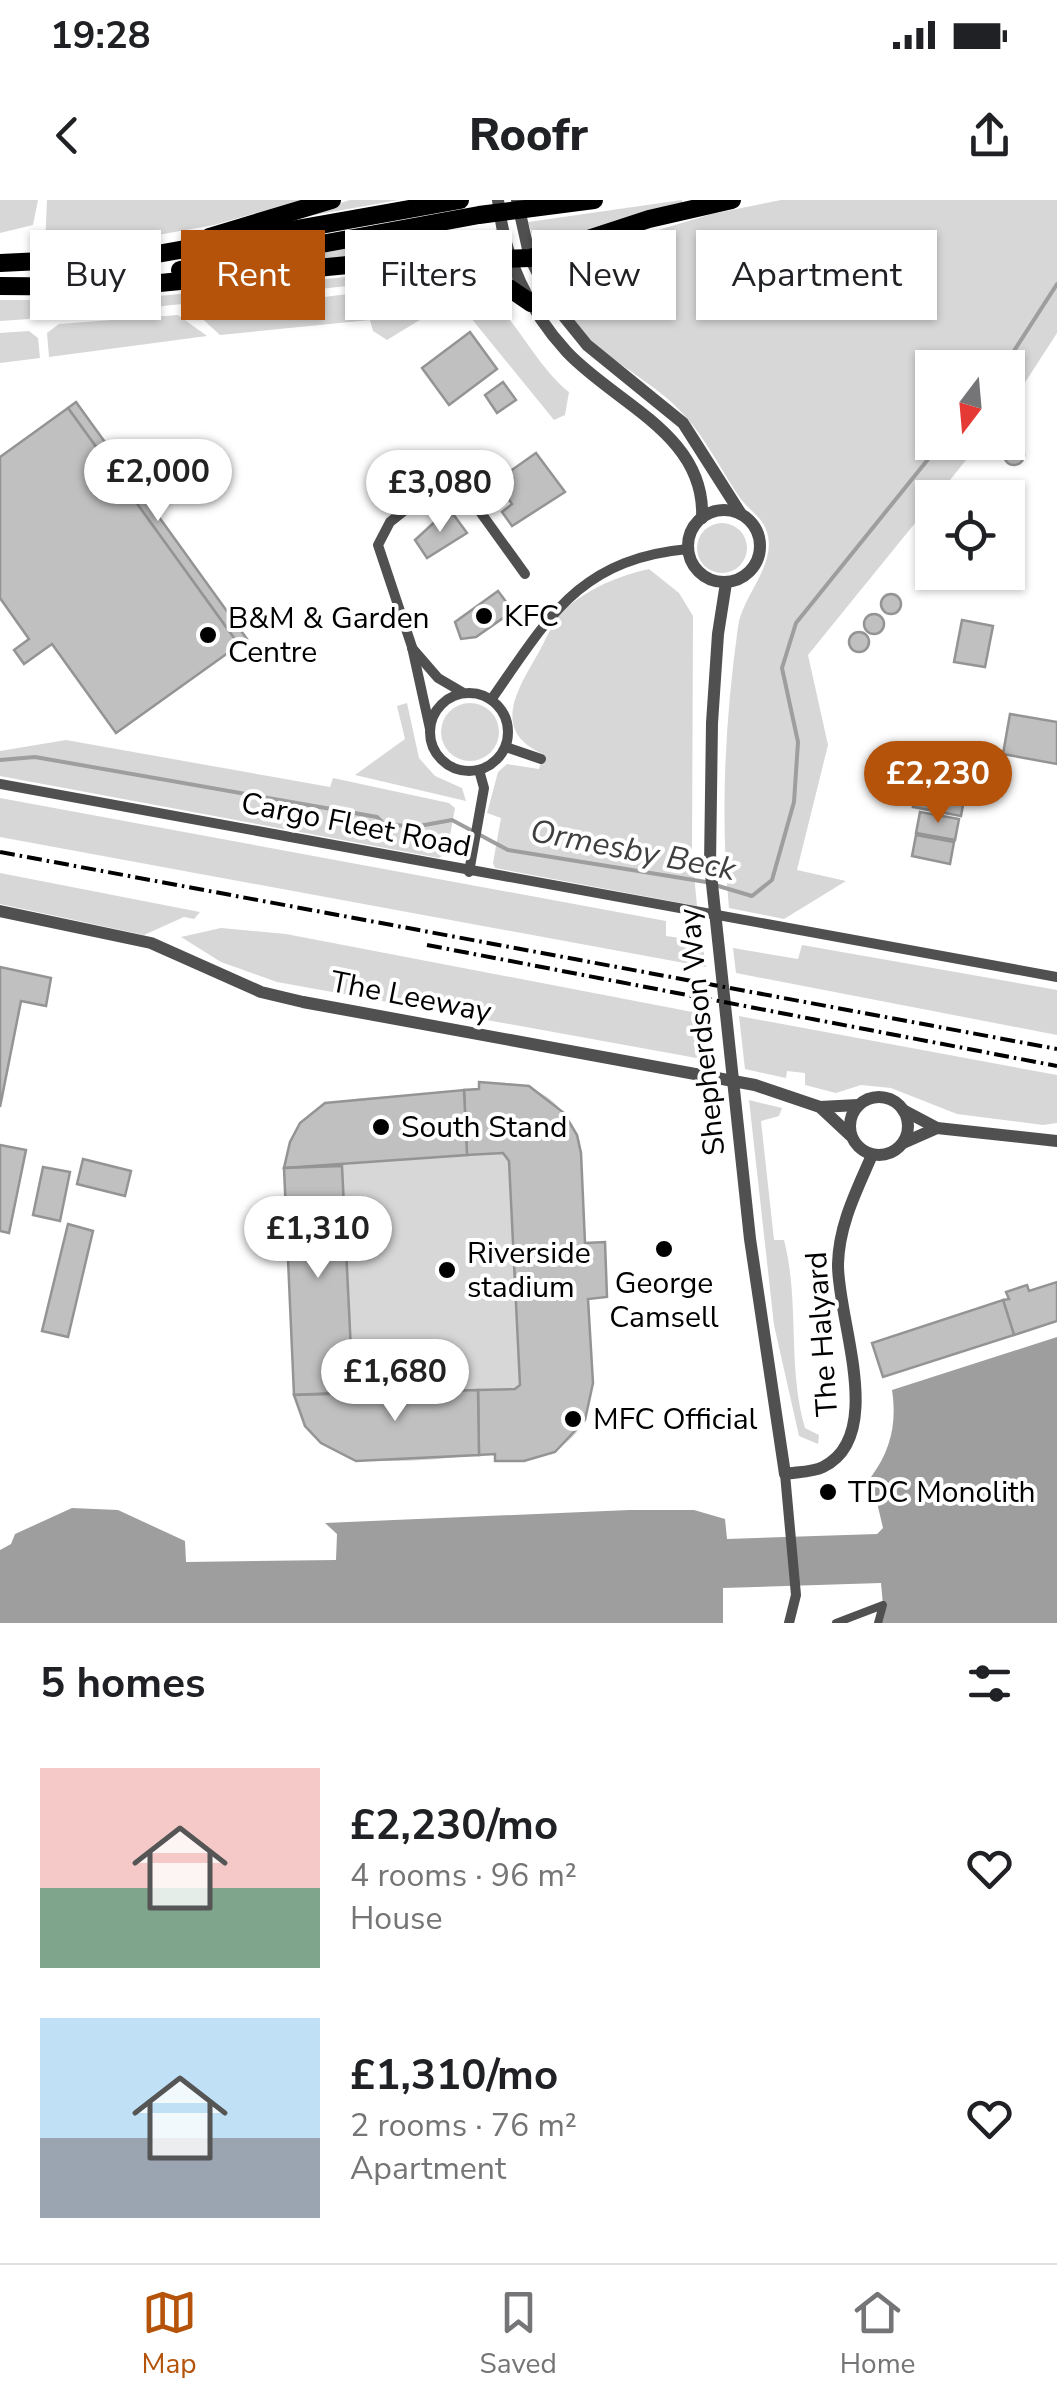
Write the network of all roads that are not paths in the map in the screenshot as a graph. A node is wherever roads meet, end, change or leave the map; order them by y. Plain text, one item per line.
1 (332, 200) edge
2 (460, 200) edge
3 (498, 200) edge
4 (516, 200) edge
5 (594, 200) edge
6 (732, 200) edge
7 (622, 229) joint
8 (504, 230) edge
9 (161, 251) edge
10 (512, 251) edge
11 (161, 253) edge
12 (530, 258) junction
13 (512, 259) edge
14 (30, 261) edge
15 (0, 262) edge
16 (532, 262) edge
17 (345, 264) edge
18 (161, 273) edge
19 (161, 284) edge
20 (30, 285) edge
21 (0, 286) edge
22 (512, 290) edge
23 (531, 303) junction
24 (567, 320) edge
25 (741, 514) junction
26 (702, 518) junction
27 (688, 548) junction
28 (525, 574) dead end
29 (726, 583) junction
30 (412, 647) junction
31 (465, 693) junction
32 (491, 700) junction
33 (430, 728) junction
34 (506, 747) junction
35 (541, 760) dead end
36 (478, 770) junction
37 (0, 784) edge
38 (469, 872) junction
39 (0, 911) edge
40 (1057, 977) edge
41 (858, 1105) junction
42 (820, 1108) junction
43 (903, 1110) junction
44 (937, 1128) junction
45 (850, 1135) junction
46 (1057, 1141) edge
47 (903, 1143) junction
48 (872, 1154) junction
49 (786, 1474) junction
50 (789, 1623) edge
51 (836, 1623) edge
52 (878, 1623) edge

1 - 9 highway
2 - 11 highway
3 - 8 street
4 - 12 street
5 - 18 highway
6 - 7 highway
7 - 12 highway
10 - 12 highway
12 - 16 street
13 - 23 street
14 - 15 highway
17 - 19 highway
20 - 21 highway
22 - 23 highway
23 - 26 street
24 - 25 street
25 - 26 street
25 - 29 street
26 - 27 street
27 - 29 street
27 - 32 street
28 - 30 street
29 - 49 street, Shepherdson Way
30 - 31 street
30 - 33 street
31 - 32 street
31 - 33 street
32 - 34 street
33 - 36 street
34 - 35 street
34 - 36 street
36 - 38 street
37 - 38 street, Cargo Fleet Road
38 - 40 street, Cargo Fleet Road
39 - 42 street, The Leeway
41 - 42 street, The Leeway
41 - 43 street
41 - 45 street
42 - 45 street, The Leeway
43 - 44 street
43 - 47 street
44 - 46 street
44 - 47 street
45 - 48 street
47 - 48 street
48 - 49 street, The Halyard
49 - 50 street
51 - 52 street

